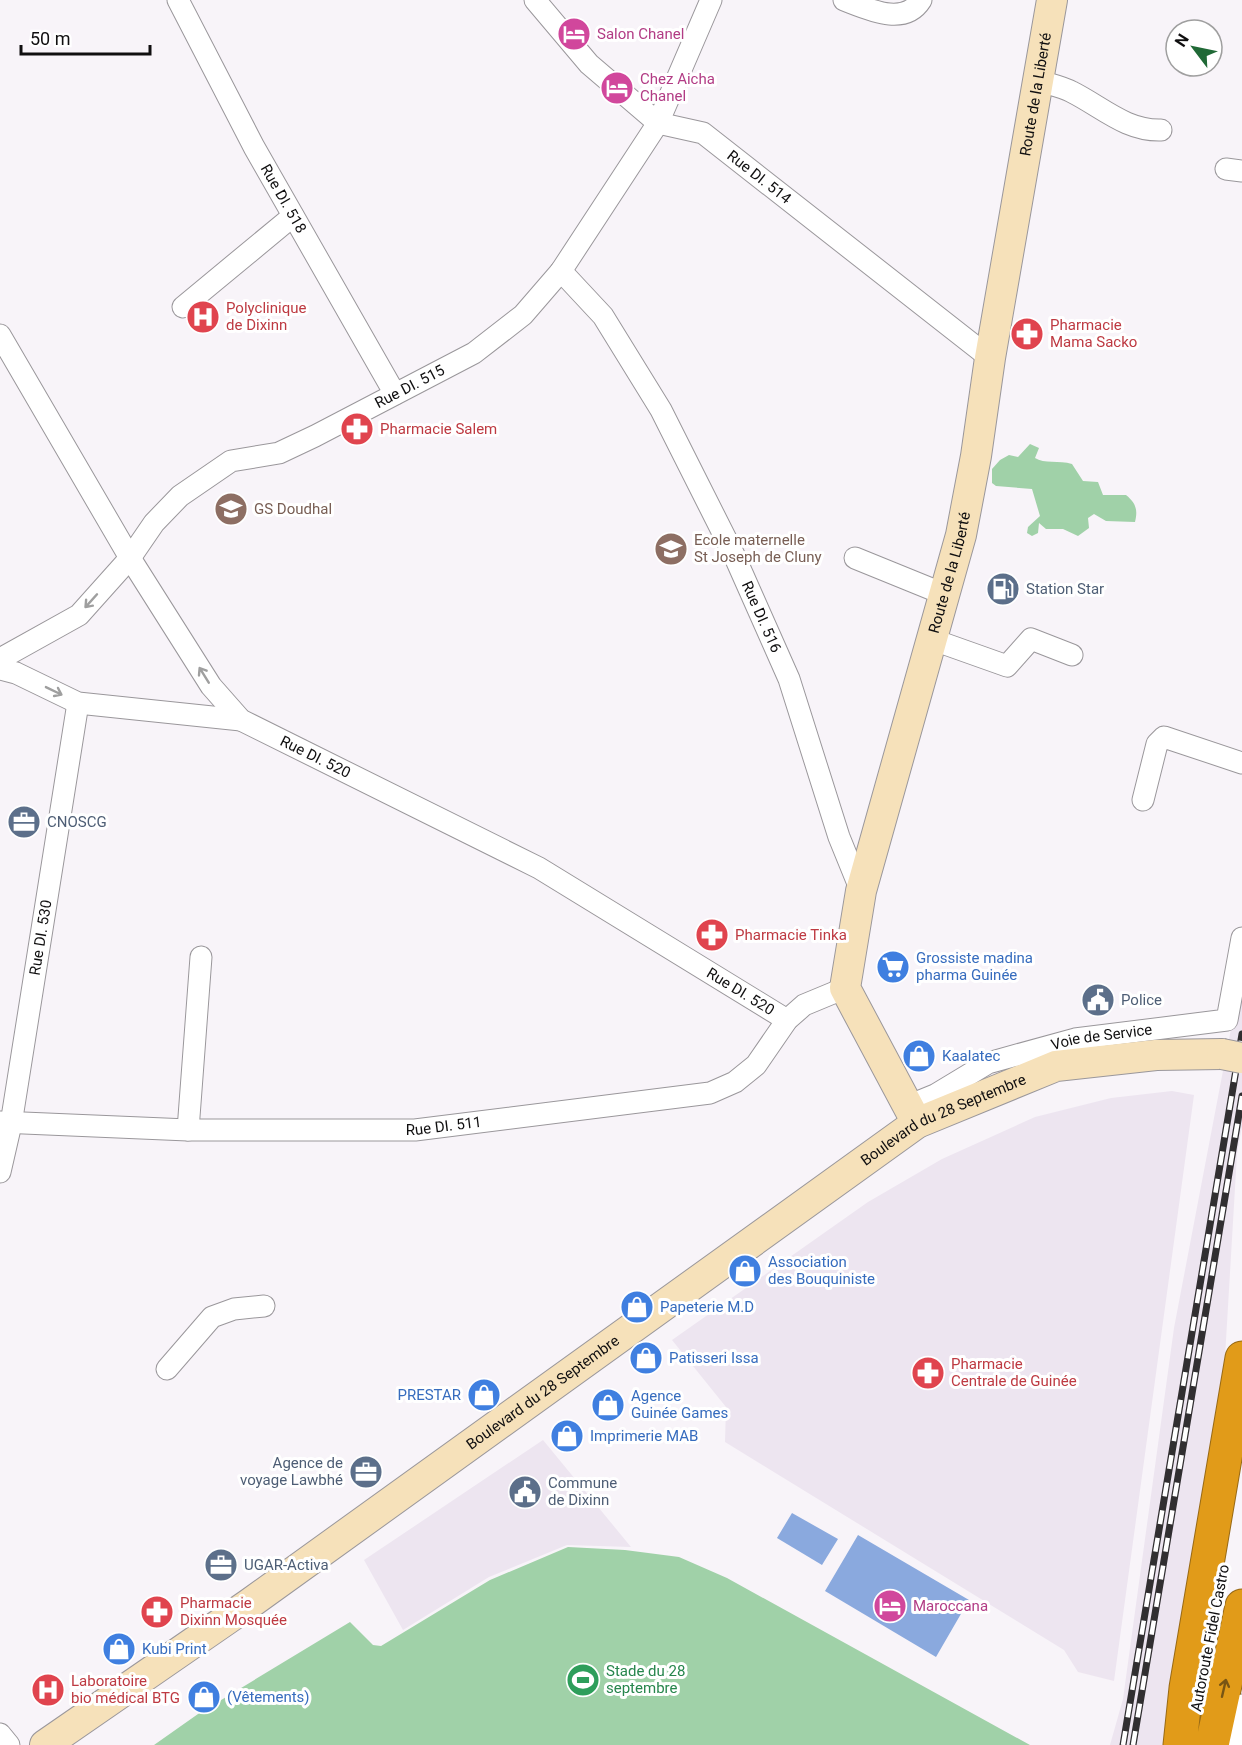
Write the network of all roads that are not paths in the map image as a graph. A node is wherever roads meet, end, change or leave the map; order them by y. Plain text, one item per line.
1 (178, 0) edge
2 (535, 0) edge
3 (711, 0) edge
4 (844, 0) edge
5 (921, 0) edge
6 (1052, 0) edge
7 (1037, 80) junction
8 (658, 123) junction
9 (1161, 130) dead end
10 (293, 216) junction
11 (561, 271) junction
12 (183, 307) dead end
13 (0, 335) edge
14 (990, 358) junction
15 (395, 394) junction
16 (130, 558) junction
17 (855, 558) dead end
18 (946, 595) junction
19 (932, 639) junction
20 (1072, 655) dead end
21 (0, 659) edge
22 (0, 669) edge
23 (78, 703) junction
24 (241, 720) junction
25 (1242, 763) edge
26 (1143, 800) dead end
27 (861, 891) junction
28 (1242, 938) edge
29 (201, 957) dead end
30 (845, 988) junction
31 (787, 1020) junction
32 (1232, 1056) edge
33 (913, 1114) junction
34 (6, 1123) edge
35 (188, 1130) junction
36 (0, 1172) edge
37 (264, 1306) dead end
38 (1242, 1358) edge
39 (167, 1369) dead end
40 (1242, 1460) edge
41 (1242, 1606) edge
42 (1242, 1705) edge
43 (0, 1734) edge
44 (9, 1745) edge
45 (45, 1745) edge
46 (1180, 1745) edge
47 (1190, 1745) edge
48 (1212, 1745) edge
49 (1235, 1745) edge

1 - 10 street, Rue DI. 518
2 - 8 street, Rue DI. 514
3 - 8 street, Rue DI. 515
4 - 5 street
6 - 7 main road, Route de la Liberté
7 - 9 street
7 - 14 main road, Route de la Liberté
8 - 11 street, Rue DI. 515
8 - 14 street, Rue DI. 514
10 - 12 street
10 - 15 street, Rue DI. 518
11 - 15 street, Rue DI. 515
11 - 27 street, Rue DI. 516
13 - 16 street, Rue DI. 520
14 - 18 main road, Route de la Liberté
15 - 16 street, Rue DI. 515
16 -> 21 street, Rue DI. 515
24 -> 16 street, Rue DI. 520
17 - 18 street
18 - 19 main road, Route de la Liberté
19 - 20 street
19 - 27 main road, Route de la Liberté
22 -> 23 street
23 - 24 street
23 - 34 street, Rue DI. 530
24 - 31 street, Rue DI. 520
25 - 26 street
27 - 30 main road, Route de la Liberté
28 - 33 street, Voie de Service
29 - 35 street
30 - 31 street, Rue DI. 511
30 - 33 main road
31 - 35 street, Rue DI. 511
32 - 33 main road, Boulevard du 28 Septembre
33 - 45 main road, Boulevard du 28 Septembre
34 - 35 street, Rue DI. 511
34 - 36 street, Rue DI. 530
37 - 39 street
38 - 46 highway
40 - 47 highway, Autoroute Fidel Castro
48 -> 41 highway, Autoroute Fidel Castro
42 - 49 street
43 - 44 street

